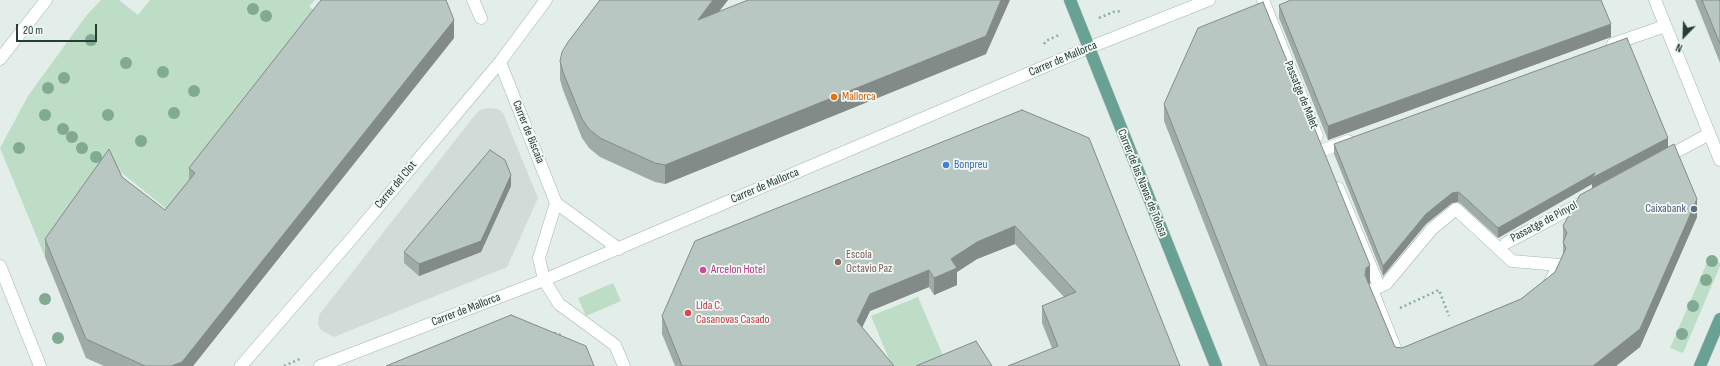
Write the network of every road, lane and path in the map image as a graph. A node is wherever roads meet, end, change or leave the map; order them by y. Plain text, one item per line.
1 (46, 0) edge
2 (473, 0) edge
3 (546, 0) edge
4 (1070, 0) edge
5 (1209, 0) edge
6 (1263, 0) edge
7 (1655, 0) edge
8 (481, 18) dead end
9 (1666, 26) junction
10 (1088, 48) junction
11 (1604, 48) edge
12 (0, 59) edge
13 (500, 62) junction
14 (1709, 134) junction
15 (1360, 137) edge
16 (1720, 160) edge
17 (1652, 166) edge
18 (1335, 179) edge
19 (1596, 195) edge
20 (556, 203) junction
21 (1506, 243) dead end
22 (619, 249) junction
23 (0, 266) edge
24 (1376, 279) dead end
25 (544, 280) junction
26 (1382, 316) junction
27 (1720, 319) edge
28 (554, 333) edge
29 (1456, 334) junction
30 (561, 335) edge
31 (40, 366) edge
32 (241, 366) edge
33 (320, 366) edge
34 (624, 366) edge
35 (1216, 366) edge
36 (1700, 366) edge

1 - 12 street
2 - 8 street
3 - 13 street, Carrer del Clot
4 - 10 main road, Carrer de las Navas de Tolosa
5 - 10 street, Carrer de Mallorca
6 - 15 street, Passatge de Malet
7 - 9 street
9 - 11 street
9 - 14 street
10 - 22 street, Carrer de Mallorca
10 - 35 main road, Carrer de las Navas de Tolosa
13 - 20 street, Carrer de Biscaia
13 - 32 street, Carrer del Clot
14 - 16 street
14 - 17 street
18 - 24 street
19 - 21 street, Passatge de Pinyol
20 - 22 street
20 - 25 street
22 - 25 street, Carrer de Mallorca
23 - 31 street
25 - 33 street, Carrer de Mallorca
25 - 34 street
26 - 29 street
26 - 29 path
26 - 29 street
27 - 36 main road
28 - 30 path

